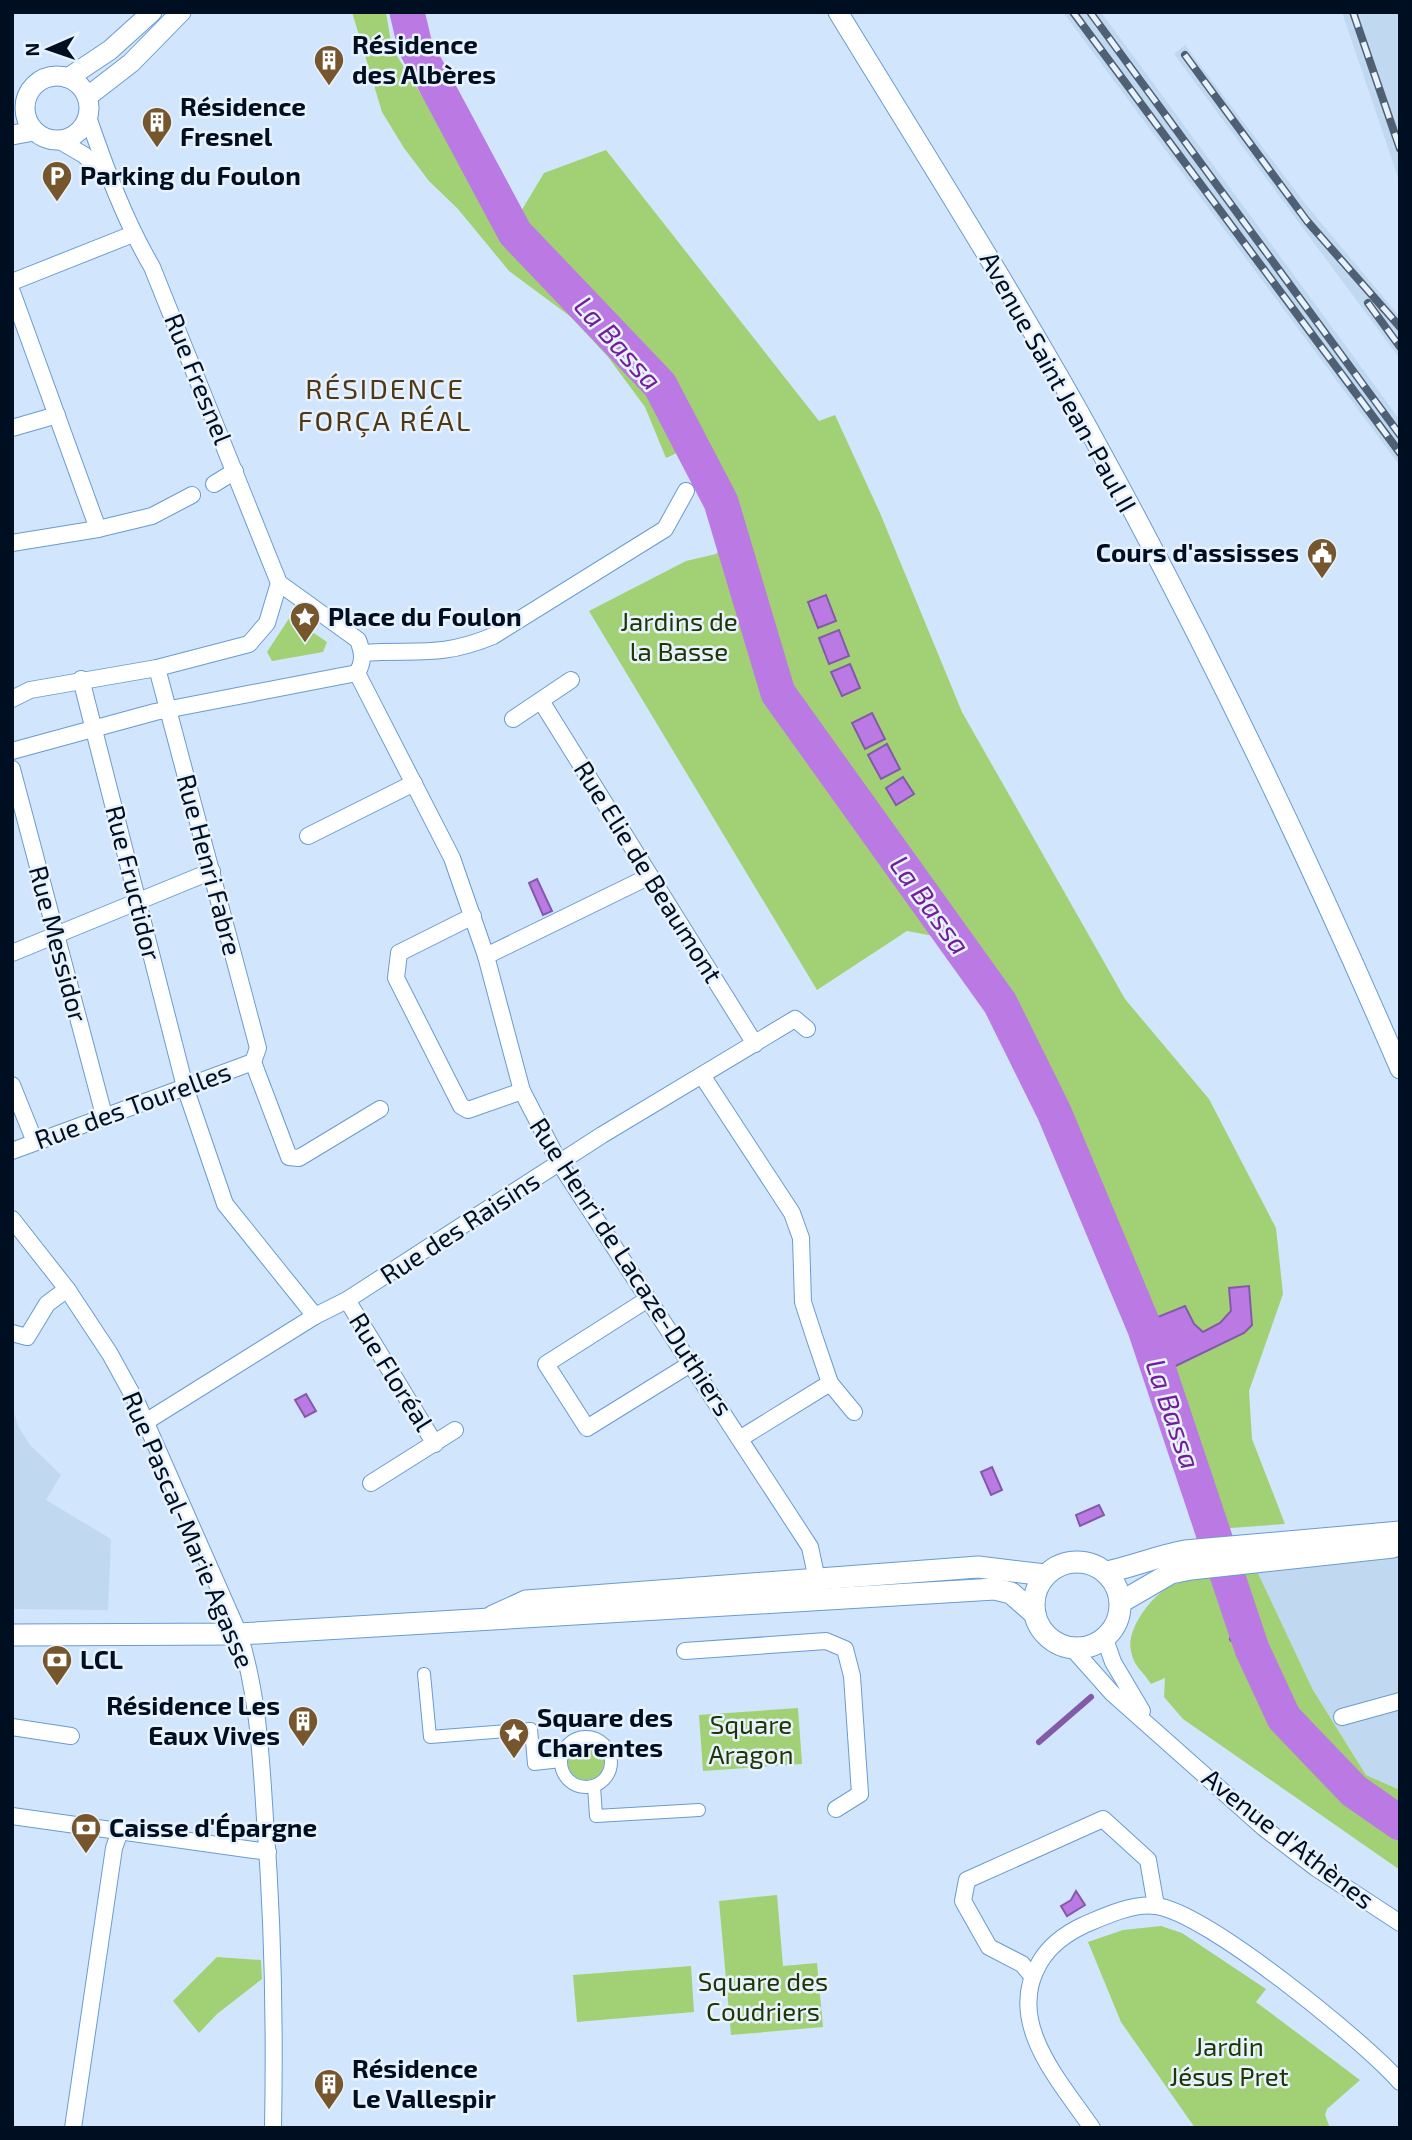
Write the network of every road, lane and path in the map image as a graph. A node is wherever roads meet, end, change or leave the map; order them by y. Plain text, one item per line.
1 (152, 12) edge
2 (181, 12) edge
3 (838, 12) edge
4 (68, 78) junction
5 (88, 107) junction
6 (19, 111) edge
7 (34, 131) junction
8 (12, 135) edge
9 (60, 141) junction
10 (109, 178) junction
11 (133, 234) junction
12 (12, 282) edge
13 (12, 292) edge
14 (57, 415) junction
15 (12, 428) edge
16 (235, 471) junction
17 (214, 484) dead end
18 (686, 491) dead end
19 (192, 495) dead end
20 (98, 529) junction
21 (12, 543) edge
22 (279, 583) junction
23 (363, 653) junction
24 (157, 668) junction
25 (357, 673) junction
26 (81, 679) junction
27 (571, 680) dead end
28 (12, 699) edge
29 (541, 701) junction
30 (167, 709) junction
31 (513, 719) dead end
32 (95, 729) junction
33 (12, 751) edge
34 (12, 769) edge
35 (414, 783) junction
36 (309, 836) dead end
37 (212, 871) junction
38 (650, 876) junction
39 (138, 904) junction
40 (473, 916) junction
41 (55, 936) junction
42 (12, 953) edge
43 (486, 956) junction
44 (807, 1029) dead end
45 (755, 1044) junction
46 (253, 1062) junction
47 (1400, 1069) edge
48 (703, 1077) junction
49 (12, 1085) edge
50 (185, 1087) junction
51 (522, 1091) junction
52 (380, 1109) dead end
53 (105, 1119) junction
54 (36, 1142) junction
55 (12, 1150) edge
56 (560, 1164) junction
57 (12, 1219) edge
58 (67, 1289) junction
59 (648, 1299) junction
60 (347, 1300) junction
61 (315, 1316) junction
62 (12, 1333) edge
63 (692, 1363) junction
64 (830, 1383) junction
65 (854, 1412) dead end
66 (147, 1421) junction
67 (455, 1430) dead end
68 (741, 1438) junction
69 (435, 1444) junction
70 (371, 1483) dead end
71 (1400, 1532) edge
72 (1400, 1546) edge
73 (1252, 1553) junction
74 (1188, 1560) junction
75 (1107, 1573) junction
76 (1045, 1575) junction
77 (818, 1578) junction
78 (816, 1602) junction
79 (1121, 1602) junction
80 (1035, 1614) junction
81 (485, 1619) junction
82 (239, 1634) junction
83 (12, 1635) edge
84 (1105, 1639) junction
85 (1072, 1648) junction
86 (685, 1651) dead end
87 (424, 1674) dead end
88 (1400, 1702) edge
89 (1342, 1717) dead end
90 (1148, 1723) junction
91 (12, 1727) edge
92 (71, 1736) dead end
93 (561, 1761) junction
94 (594, 1786) junction
95 (836, 1809) dead end
96 (699, 1810) dead end
97 (12, 1816) edge
98 (120, 1831) junction
99 (268, 1852) junction
100 (1156, 1906) junction
101 (1400, 1923) edge
102 (1032, 1976) junction
103 (1400, 2082) edge
104 (73, 2128) edge
105 (273, 2128) edge
106 (1092, 2128) edge

1 - 4 street
2 - 5 street
3 - 47 street, Avenue Saint Jean-Paul II
4 - 5 street
4 - 6 street
5 - 9 street
5 - 10 street, Rue Fresnel
6 - 7 street
7 - 8 street
7 - 9 street
9 - 10 street, Rue Fresnel
10 - 11 street, Rue Fresnel
11 - 12 street
11 - 16 street, Rue Fresnel
13 - 14 street
14 - 15 street
14 - 20 street
16 - 17 street
16 - 22 street, Rue Fresnel
18 - 23 street
19 - 20 street
20 - 21 street
22 - 23 street
22 - 24 street
23 - 25 street
24 - 26 street
24 - 30 street, Rue Henri Fabre
25 - 30 street
25 - 35 street, Rue Henri de Lacaze-Duthiers
26 - 28 street
26 - 32 street, Rue Fructidor
27 - 29 street
29 - 31 street
29 - 38 street, Rue Elie de Beaumont
30 - 32 street
30 - 37 street, Rue Henri Fabre
32 - 33 street
32 - 39 street, Rue Fructidor
34 - 41 street, Rue Messidor
35 - 36 street
35 - 40 street, Rue Henri de Lacaze-Duthiers
37 - 39 street
37 - 46 street, Rue Henri Fabre
38 - 43 street
38 - 45 street, Rue Elie de Beaumont
39 - 41 street
39 - 50 street, Rue Fructidor
40 - 43 street, Rue Henri de Lacaze-Duthiers
40 - 51 street
41 - 42 street
41 - 53 street, Rue Messidor
43 - 51 street, Rue Henri de Lacaze-Duthiers
44 - 45 street, Rue des Raisins
45 - 48 street, Rue des Raisins
46 - 50 street, Rue des Tourelles
46 - 52 street
48 - 56 street, Rue des Raisins
48 - 64 street
49 - 54 street
50 - 53 street, Rue des Tourelles
50 - 61 street, Rue Fructidor
51 - 56 street, Rue Henri de Lacaze-Duthiers
53 - 54 street, Rue des Tourelles
54 - 55 street, Rue des Tourelles
56 - 59 street, Rue Henri de Lacaze-Duthiers
56 - 60 street, Rue des Raisins
57 - 58 street, Rue Pascal-Marie Agasse
58 - 62 street
58 - 66 street, Rue Pascal-Marie Agasse
59 - 63 street, Rue Henri de Lacaze-Duthiers
59 - 63 street
60 - 61 street, Rue des Raisins
60 - 69 street, Rue Floréal
61 - 66 street, Rue des Raisins
63 - 68 street, Rue Henri de Lacaze-Duthiers
64 - 65 street
64 - 68 street
66 - 82 street, Rue Pascal-Marie Agasse
67 - 69 street, Rue Floréal
68 - 77 street, Rue Henri de Lacaze-Duthiers
69 - 70 street, Rue Floréal
71 - 73 main road
72 - 73 main road
73 - 74 main road
74 - 75 main road
74 - 79 main road
75 - 76 main road
75 - 79 main road
76 - 77 main road
76 - 80 main road
77 - 78 street
77 - 81 main road
78 - 80 main road
78 - 81 main road
79 - 84 main road
80 - 85 main road
81 - 82 main road
82 - 83 main road
82 - 99 street, Rue Pascal-Marie Agasse
84 - 85 main road
84 - 90 street, Avenue d'Athènes
85 - 90 street, Avenue d'Athènes
86 - 95 street
87 - 93 street
88 - 89 street
90 - 101 street, Avenue d'Athènes
91 - 92 street
93 - 94 street
93 - 94 street
94 - 96 street
97 - 98 street
98 - 99 street
98 - 104 street
99 - 105 street, Rue Pascal-Marie Agasse
100 - 102 street
100 - 102 street
100 - 103 street
102 - 106 street

